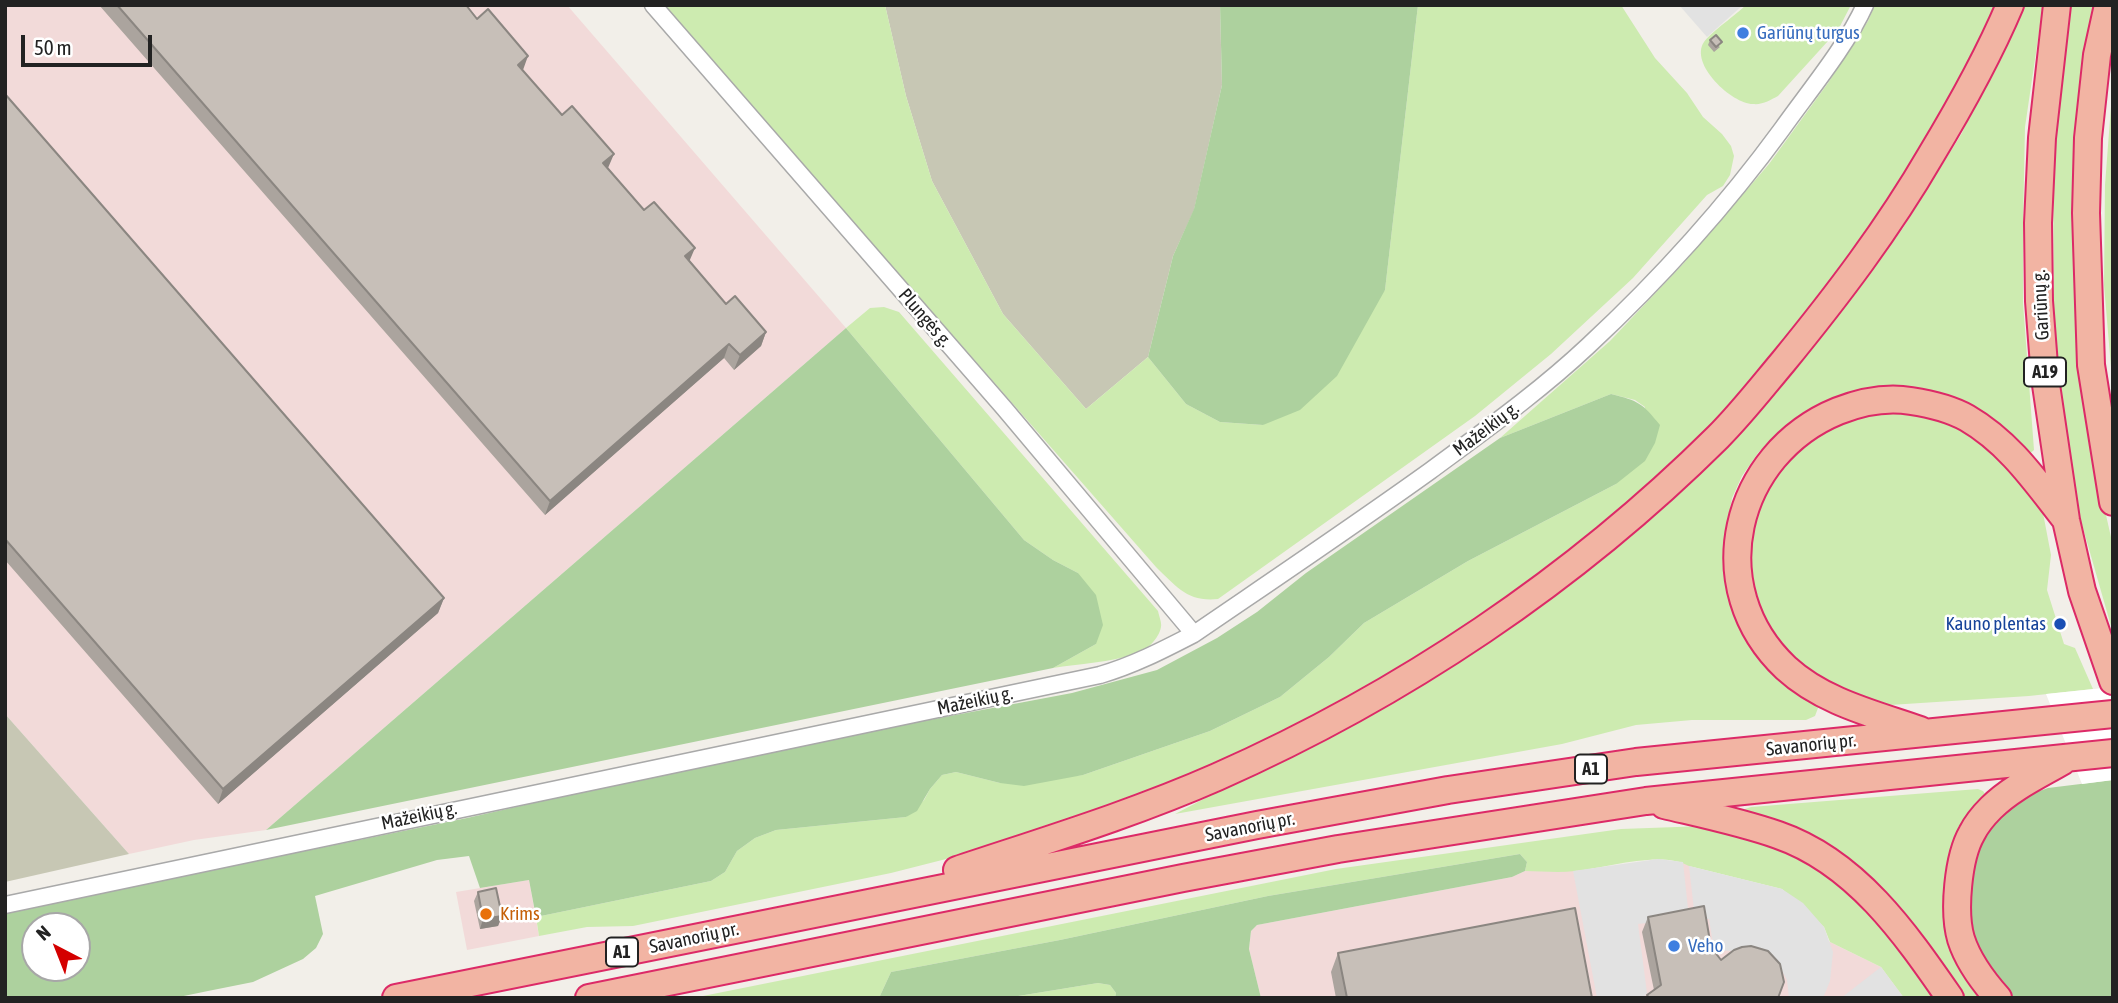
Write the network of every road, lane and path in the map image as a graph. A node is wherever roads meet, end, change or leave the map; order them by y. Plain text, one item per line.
1 (653, 5) edge
2 (1865, 5) edge
3 (2010, 5) edge
4 (2057, 5) edge
5 (2108, 5) edge
6 (2113, 502) edge
7 (2066, 520) junction
8 (1194, 634) junction
9 (2113, 681) edge
10 (2113, 714) edge
11 (1928, 733) junction
12 (2113, 752) edge
13 (2071, 757) junction
14 (1646, 801) junction
15 (5, 905) edge
16 (848, 906) junction
17 (604, 996) edge
18 (396, 998) edge
19 (1950, 998) edge
20 (1997, 998) edge

1 - 8 street, Plungės g.
2 - 8 street, Mažeikių g.
3 - 16 highway
4 - 7 highway, Gariūnų g. / A19
5 - 6 highway, A19
7 - 9 highway, Gariūnų g. / A19
7 - 11 highway
8 - 15 street, Mažeikių g.
10 - 11 highway, Savanorių pr. / A1
11 - 16 highway, Savanorių pr. / A1
12 - 13 highway, Savanorių pr. / A1
13 - 14 highway, Savanorių pr. / A1
13 - 20 highway
14 - 17 highway, Savanorių pr. / A1
14 - 19 highway
16 - 18 highway, Savanorių pr. / A1

